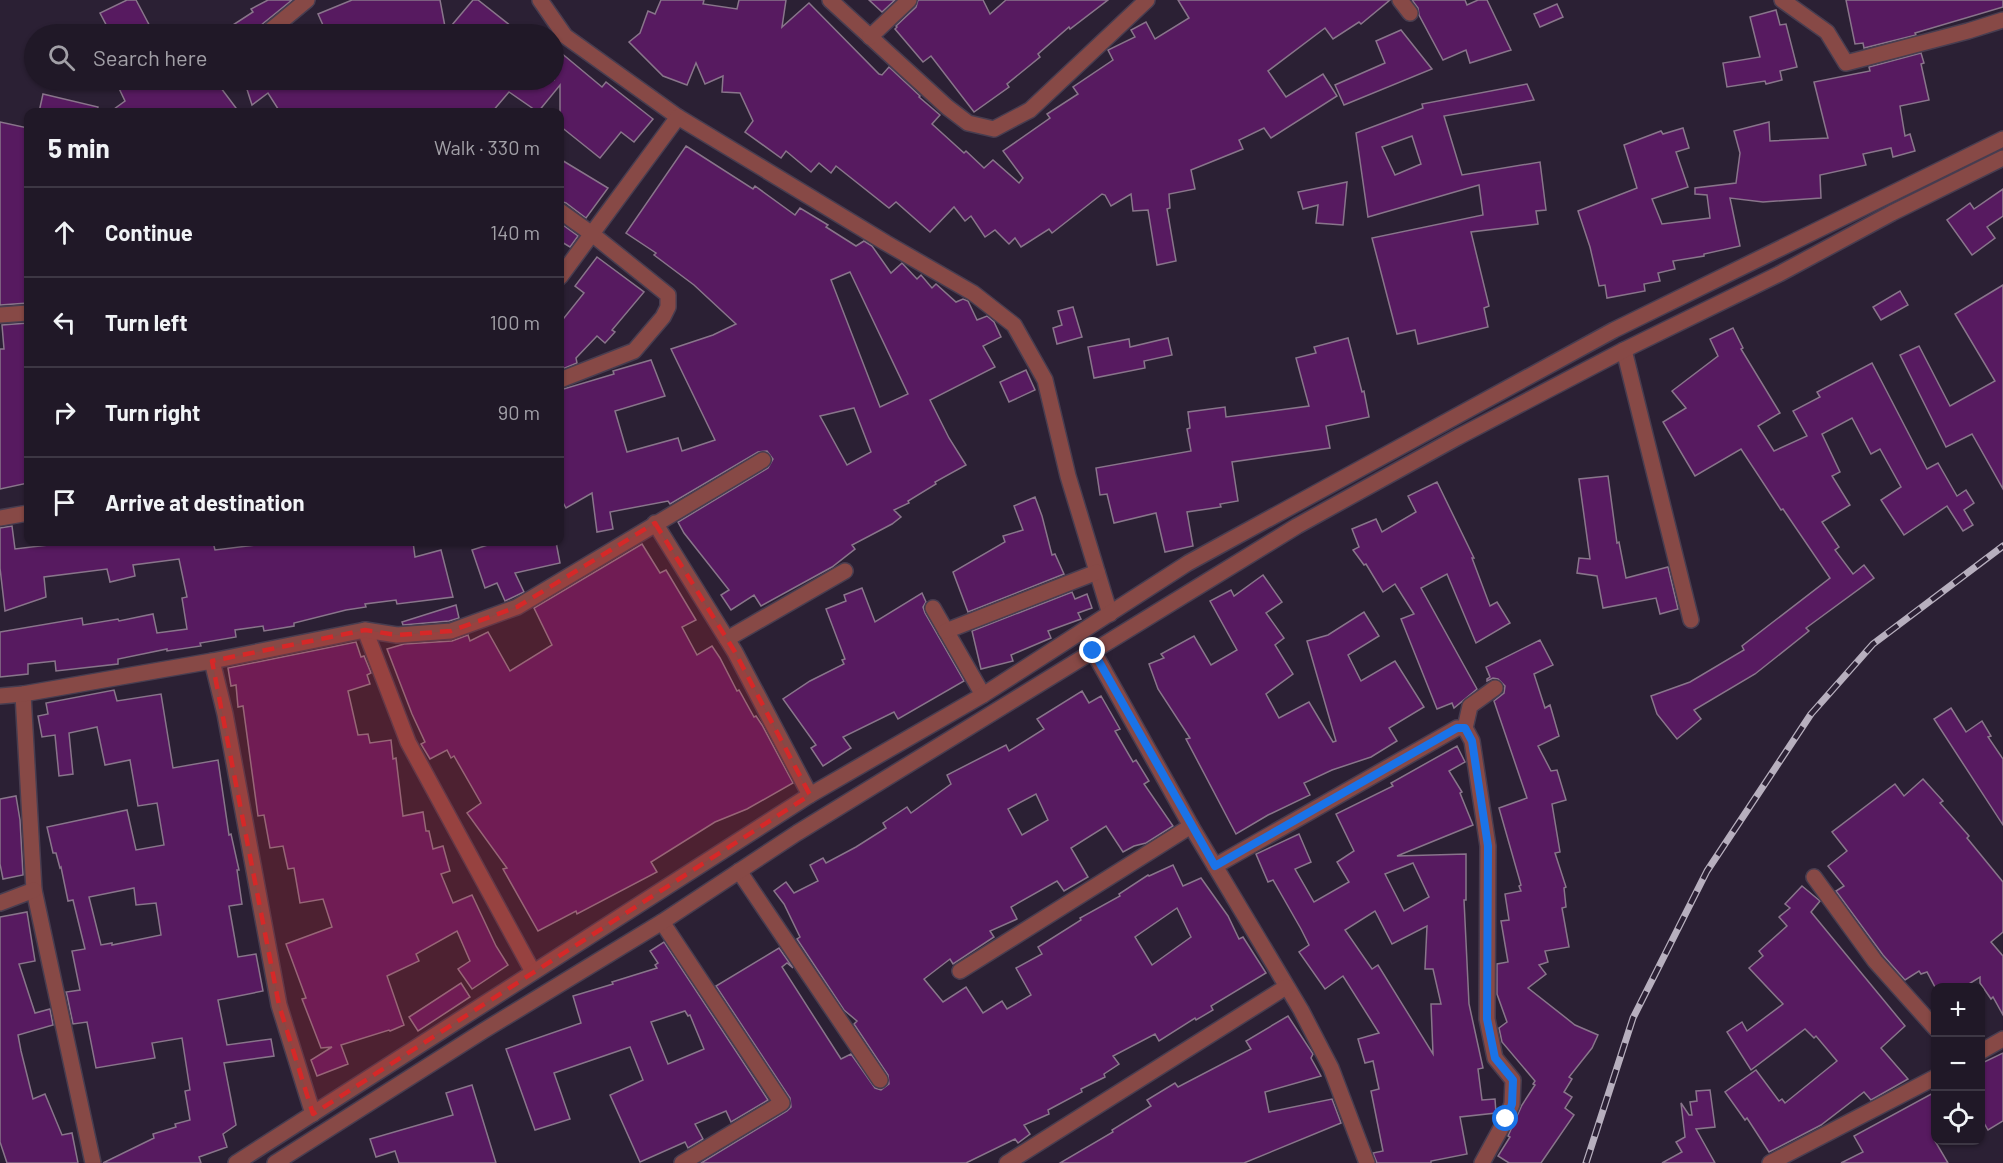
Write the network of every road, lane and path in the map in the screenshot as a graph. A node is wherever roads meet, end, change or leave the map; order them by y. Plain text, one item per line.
1 (307, 0) edge
2 (540, 0) edge
3 (830, 0) edge
4 (909, 0) edge
5 (1147, 0) edge
6 (1400, 0) edge
7 (1782, 0) edge
8 (1410, 13) dead end
9 (2003, 20) edge
10 (278, 24) edge
11 (557, 24) edge
12 (564, 35) edge
13 (870, 37) junction
14 (678, 117) junction
15 (2003, 139) edge
16 (2003, 158) edge
17 (564, 214) edge
18 (592, 234) junction
19 (564, 272) edge
20 (24, 313) edge
21 (0, 315) edge
22 (1624, 350) junction
23 (564, 378) edge
24 (1411, 441) junction
25 (1419, 458) junction
26 (763, 460) dead end
27 (24, 514) edge
28 (0, 518) edge
29 (656, 523) junction
30 (845, 572) dead end
31 (1097, 572) junction
32 (933, 608) dead end
33 (1110, 614) junction
34 (1691, 620) dead end
35 (365, 630) junction
36 (946, 632) junction
37 (727, 639) junction
38 (1093, 651) junction
39 (212, 662) junction
40 (1495, 688) dead end
41 (23, 694) junction
42 (983, 695) junction
43 (0, 696) edge
44 (1465, 728) junction
45 (810, 795) junction
46 (1191, 826) junction
47 (1215, 866) junction
48 (739, 871) junction
49 (1814, 877) dead end
50 (34, 890) junction
51 (0, 903) edge
52 (662, 922) junction
53 (960, 971) dead end
54 (532, 972) junction
55 (1286, 987) junction
56 (1931, 1024) edge
57 (2003, 1039) edge
58 (1985, 1050) edge
59 (1931, 1079) edge
60 (880, 1080) dead end
61 (313, 1114) junction
62 (93, 1163) edge
63 (236, 1163) edge
64 (275, 1163) edge
65 (682, 1163) edge
66 (1007, 1163) edge
67 (1367, 1163) edge
68 (1482, 1163) edge
69 (1770, 1163) edge

1 - 10 street
2 - 11 street
3 - 13 street
4 - 13 street
5 - 13 street
6 - 8 street
7 - 9 street
12 - 14 street
14 - 18 street
14 - 31 street
15 - 24 street
16 - 22 street
17 - 18 street
18 - 19 street
18 - 23 street
20 - 21 street
22 - 25 street
22 - 34 street
24 - 25 street
24 - 33 street
25 - 38 street
26 - 29 street
27 - 28 street
29 - 35 street
29 - 37 street
30 - 37 street
31 - 33 street
31 - 36 street
32 - 36 street
33 - 42 street
35 - 39 street
35 - 54 street
36 - 42 street
37 - 45 street
38 - 46 street
38 - 48 street
39 - 41 street
39 - 61 street
40 - 44 street
41 - 43 street
41 - 50 street
42 - 45 street
44 - 47 street
44 - 68 street
45 - 54 street
46 - 47 street
46 - 53 street
47 - 55 street
48 - 52 street
48 - 60 street
49 - 56 street
50 - 51 street
50 - 62 street
52 - 64 street
52 - 65 street
54 - 61 street
55 - 66 street
55 - 67 street
57 - 58 street
59 - 69 street
61 - 63 street

